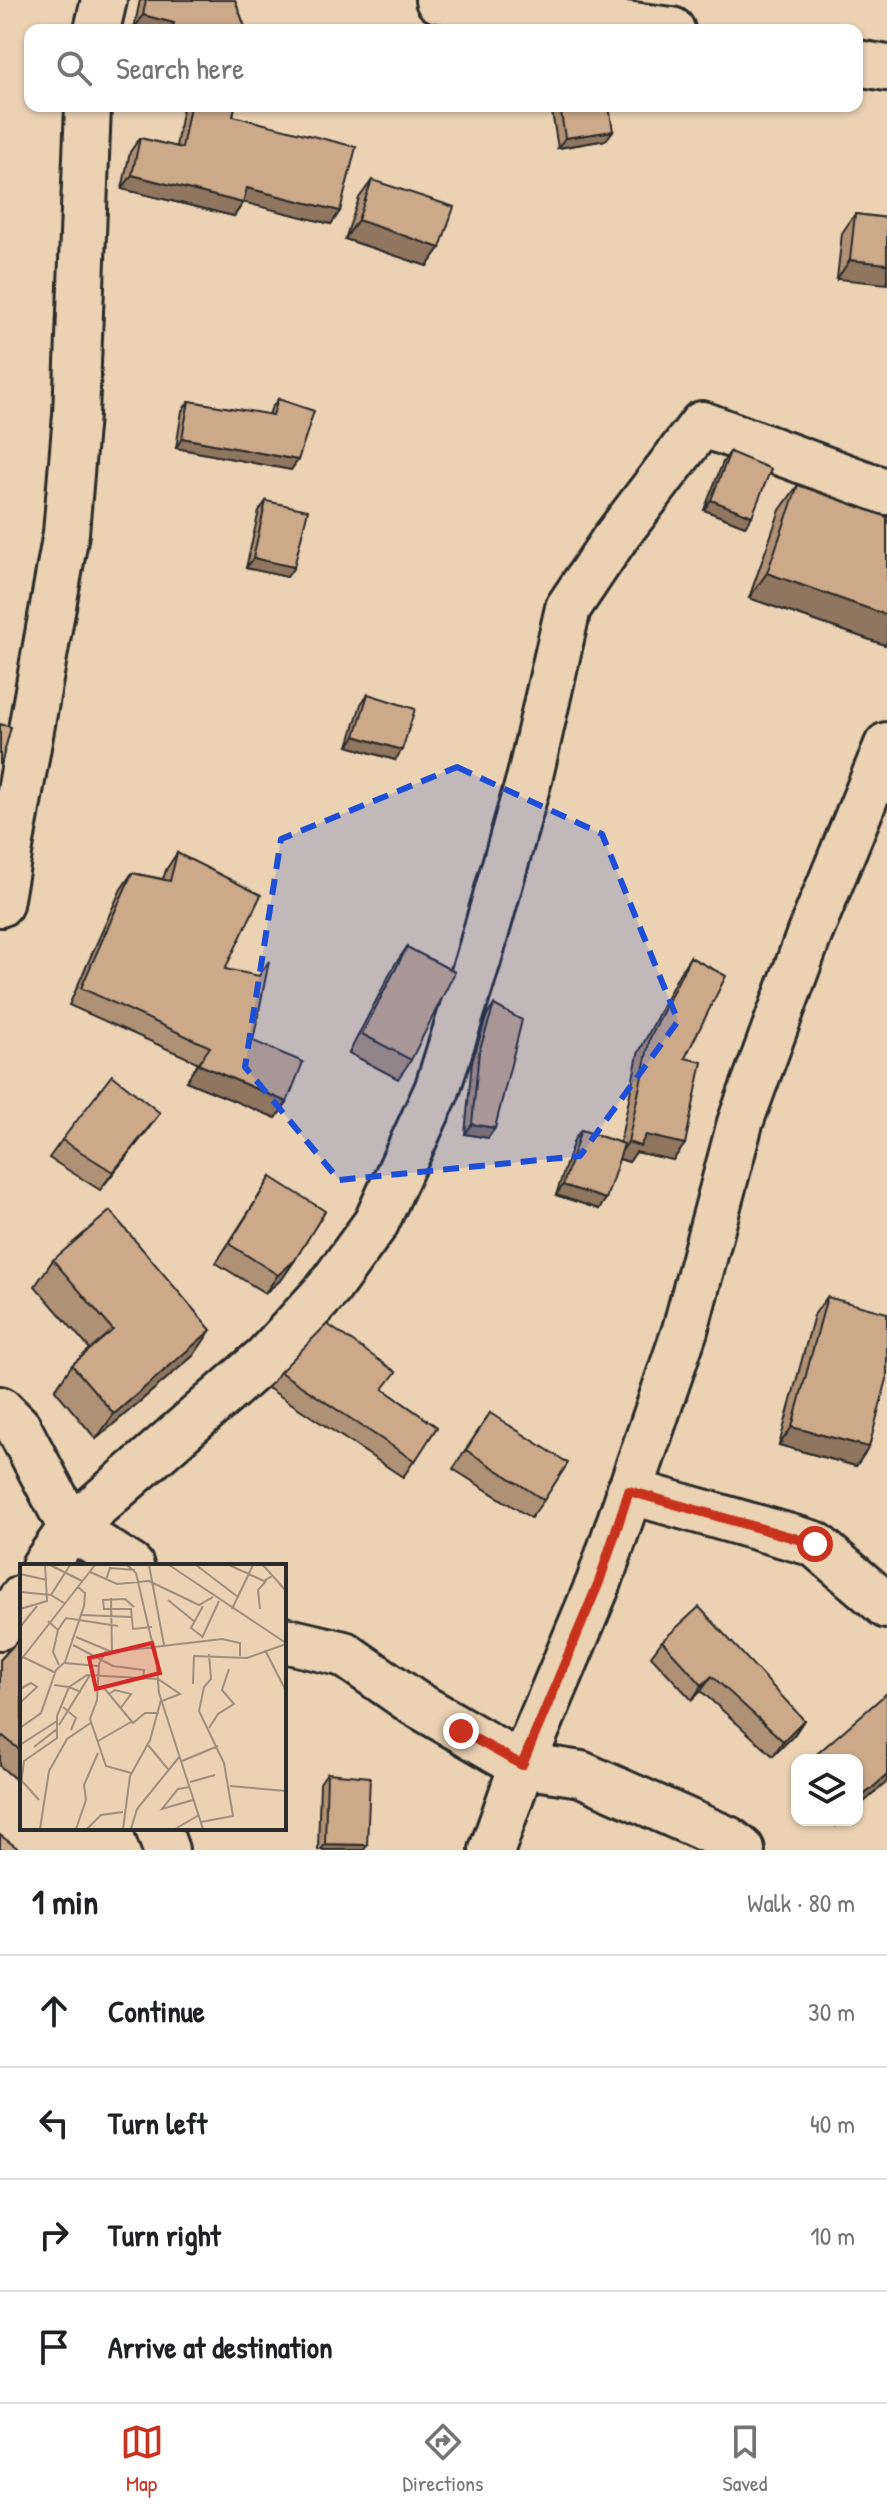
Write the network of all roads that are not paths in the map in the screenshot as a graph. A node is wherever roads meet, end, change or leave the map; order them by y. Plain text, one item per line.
1 (104, 0) edge
2 (438, 0) edge
3 (98, 24) edge
4 (625, 24) edge
5 (863, 64) edge
6 (887, 68) edge
7 (88, 112) edge
8 (887, 492) edge
9 (887, 745) edge
10 (0, 904) edge
11 (0, 1409) edge
12 (629, 1491) junction
13 (71, 1528) junction
14 (45, 1564) edge
15 (128, 1564) edge
16 (20, 1601) edge
17 (887, 1606) edge
18 (0, 1627) edge
19 (286, 1640) edge
20 (522, 1765) junction
21 (159, 1830) edge
22 (166, 1850) edge
23 (492, 1850) edge
24 (742, 1850) edge

1 - 3 street
2 - 4 street
5 - 6 street
7 - 10 street
8 - 13 street
9 - 12 street
11 - 13 street
12 - 17 street
12 - 20 street
13 - 14 street
13 - 15 street
16 - 18 street
19 - 20 street
20 - 23 street
20 - 24 street
21 - 22 street

